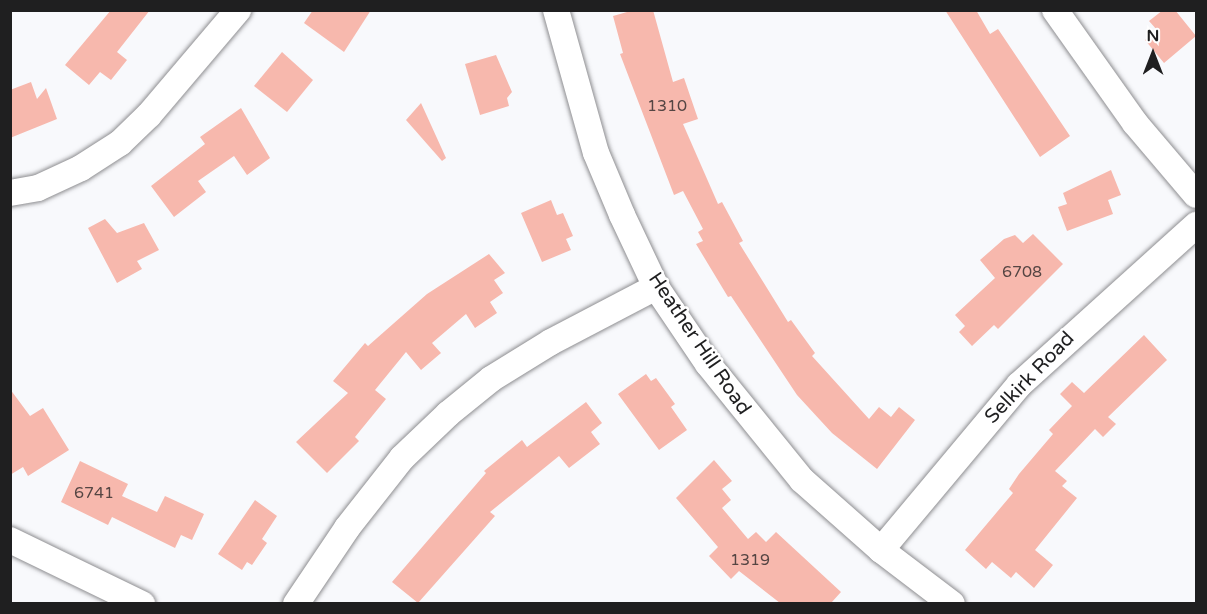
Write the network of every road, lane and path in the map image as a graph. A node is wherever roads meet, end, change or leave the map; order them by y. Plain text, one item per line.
1 (238, 10) edge
2 (556, 10) edge
3 (1055, 10) edge
4 (10, 193) edge
5 (1197, 195) edge
6 (1197, 225) edge
7 (656, 286) junction
8 (10, 540) edge
9 (881, 550) junction
10 (142, 603) edge
11 (296, 603) edge
12 (952, 603) edge

1 - 4 street
2 - 7 street, Heather Hill Road
3 - 5 street
6 - 9 street, Selkirk Road
7 - 9 street, Heather Hill Road
7 - 11 street
8 - 10 street
9 - 12 street, Heather Hill Road

